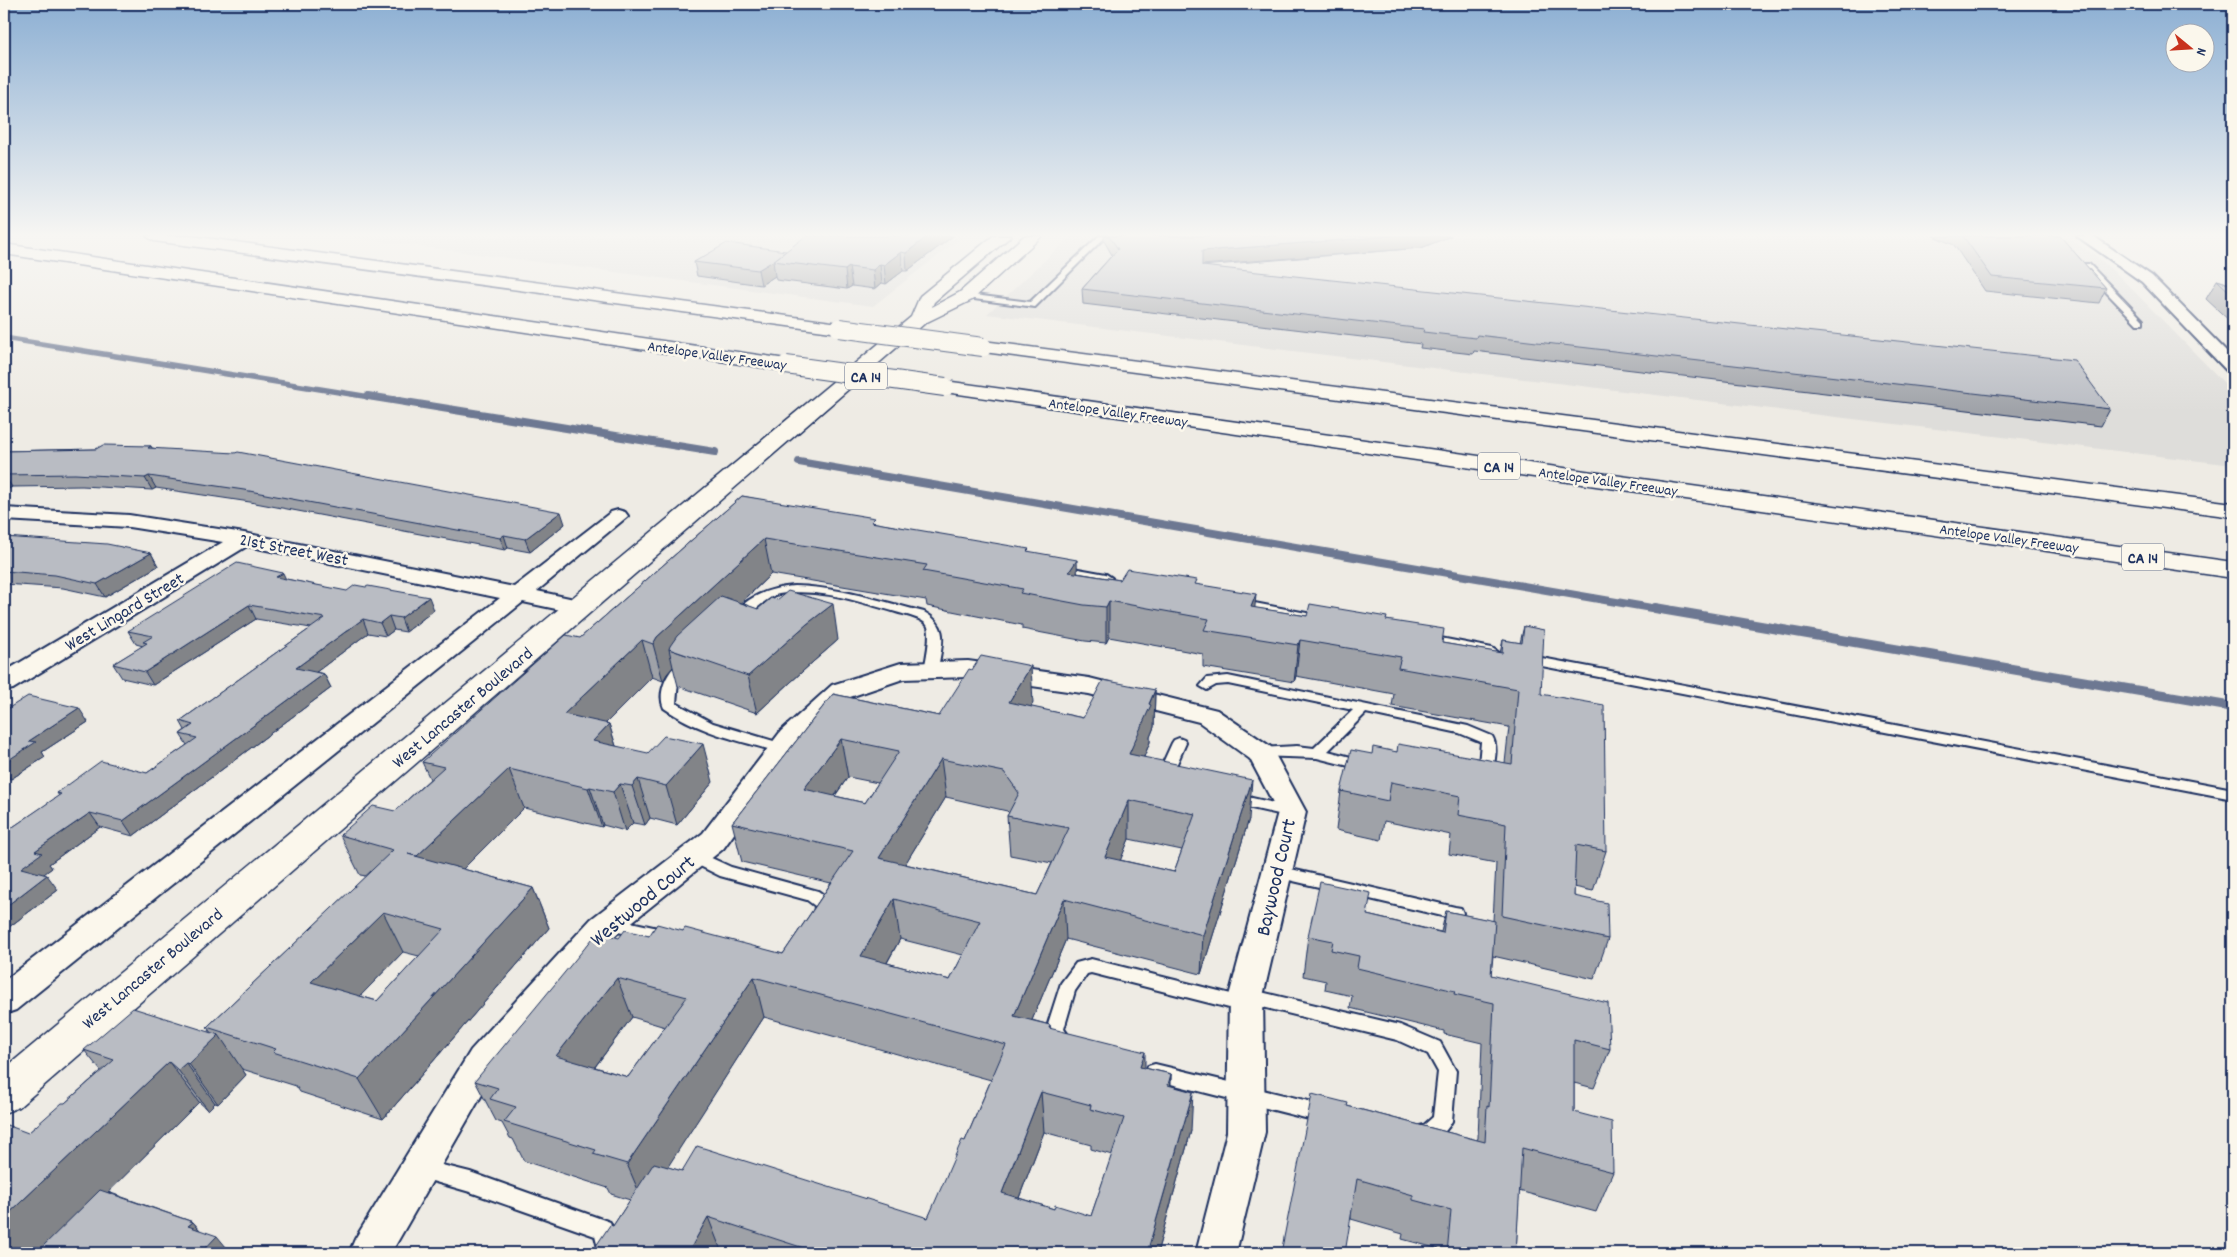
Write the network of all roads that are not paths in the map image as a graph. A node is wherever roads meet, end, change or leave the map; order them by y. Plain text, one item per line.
1 (312, 295) edge
2 (591, 295) edge
3 (932, 295) edge
4 (1042, 295) edge
5 (2114, 295) edge
6 (2161, 295) edge
7 (966, 296) joint
8 (919, 319) junction
9 (2140, 322) dead end
10 (2233, 367) edge
11 (2233, 510) edge
12 (4, 514) edge
13 (618, 516) dead end
14 (244, 539) junction
15 (1047, 567) edge
16 (2233, 570) edge
17 (1116, 580) edge
18 (518, 595) junction
19 (1224, 601) edge
20 (580, 607) junction
21 (1331, 621) edge
22 (728, 624) edge
23 (1410, 636) edge
24 (694, 657) edge
25 (968, 668) joint
26 (931, 670) junction
27 (4, 683) edge
28 (1207, 686) dead end
29 (1363, 708) junction
30 (1179, 743) dead end
31 (782, 748) junction
32 (1317, 753) junction
33 (1262, 754) junction
34 (1379, 768) edge
35 (1470, 784) edge
36 (1177, 786) edge
37 (2233, 794) edge
38 (1216, 795) edge
39 (1292, 812) junction
40 (694, 856) junction
41 (1278, 872) junction
42 (1455, 912) edge
43 (608, 923) junction
44 (816, 926) edge
45 (683, 941) edge
46 (4, 1000) edge
47 (1246, 1001) junction
48 (1076, 1049) edge
49 (1141, 1069) edge
50 (4, 1094) edge
51 (1246, 1096) junction
52 (1346, 1119) edge
53 (1400, 1132) edge
54 (419, 1168) junction
55 (369, 1253) edge
56 (607, 1253) edge
57 (1216, 1253) edge

1 - 16 main road, Antelope Valley Freeway / CA 14, bridge
2 - 11 main road, bridge
3 - 8 main road, West Lancaster Boulevard
4 - 7 lane
5 - 9 lane
6 - 10 street
7 - 8 main road, West Lancaster Boulevard
8 - 20 main road, West Lancaster Boulevard
12 - 14 street, 21st Street West
13 - 18 street
14 - 18 street, 21st Street West
14 - 27 street, West Lingard Street
15 - 17 lane
18 - 20 street, 21st Street West
18 - 46 street
19 - 21 lane
20 - 50 main road, West Lancaster Boulevard
22 - 26 lane
23 - 37 lane
24 - 31 lane
25 - 26 street, Westwood Court
25 - 33 street, Baywood Court
26 - 31 street, Westwood Court
28 - 29 lane
29 - 32 lane
29 - 35 lane
30 - 36 lane
31 - 40 street, Westwood Court
32 - 33 lane
32 - 34 lane
33 - 39 street, Baywood Court
38 - 39 lane
39 - 41 street, Baywood Court
40 - 43 street, Westwood Court
40 - 44 lane
41 - 42 lane
41 - 47 street, Baywood Court
43 - 45 lane
43 - 54 street, Westwood Court
47 - 48 lane
47 - 51 street, Baywood Court
47 - 53 lane
49 - 51 lane
51 - 52 lane
51 - 57 street, Baywood Court
54 - 55 street, Westwood Court
54 - 56 lane

